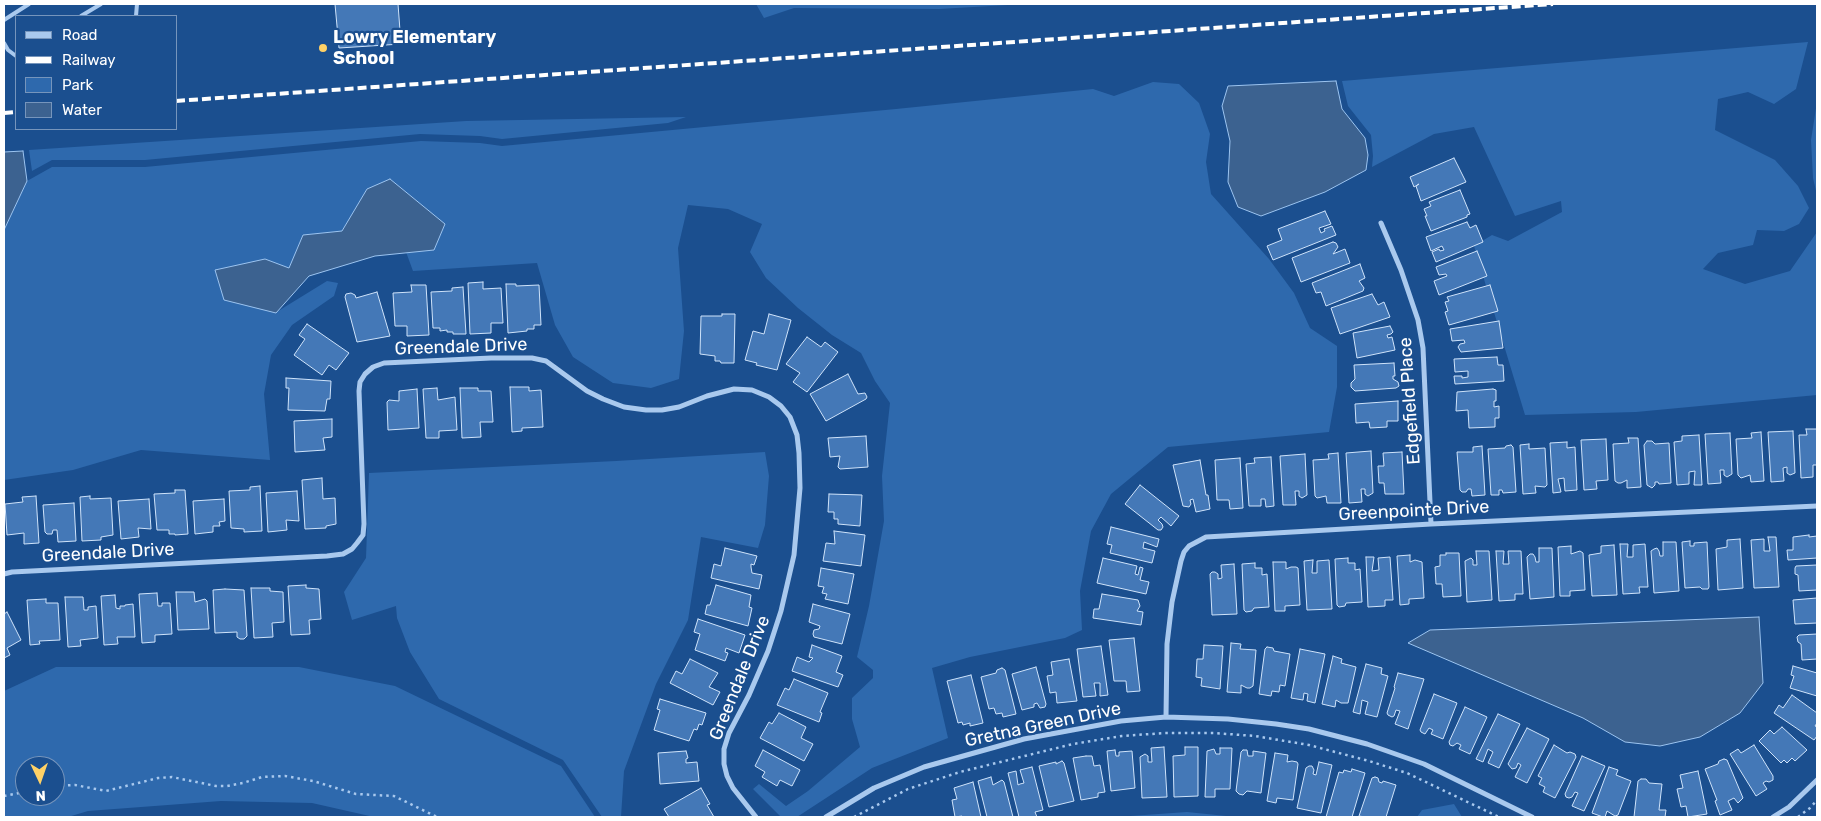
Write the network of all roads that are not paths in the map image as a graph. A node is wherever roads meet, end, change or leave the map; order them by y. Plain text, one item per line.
1 (29, 4) edge
2 (101, 4) edge
3 (83, 15) edge
4 (4, 20) edge
5 (4, 44) edge
6 (15, 55) edge
7 (1380, 223) dead end
8 (1817, 506) edge
9 (1431, 524) junction
10 (4, 574) edge
11 (1166, 717) junction
12 (1817, 780) edge
13 (756, 817) edge
14 (826, 817) edge
15 (1532, 817) edge
16 (1773, 817) edge

1 - 4 lane
2 - 3 lane
5 - 6 lane
7 - 9 street, Edgefield Place
8 - 9 street, Greenpointe Drive
9 - 11 street, Greenpointe Drive
10 - 13 street, Greendale Drive
11 - 14 street, Gretna Green Drive
11 - 15 street, Gretna Green Drive
12 - 16 street

